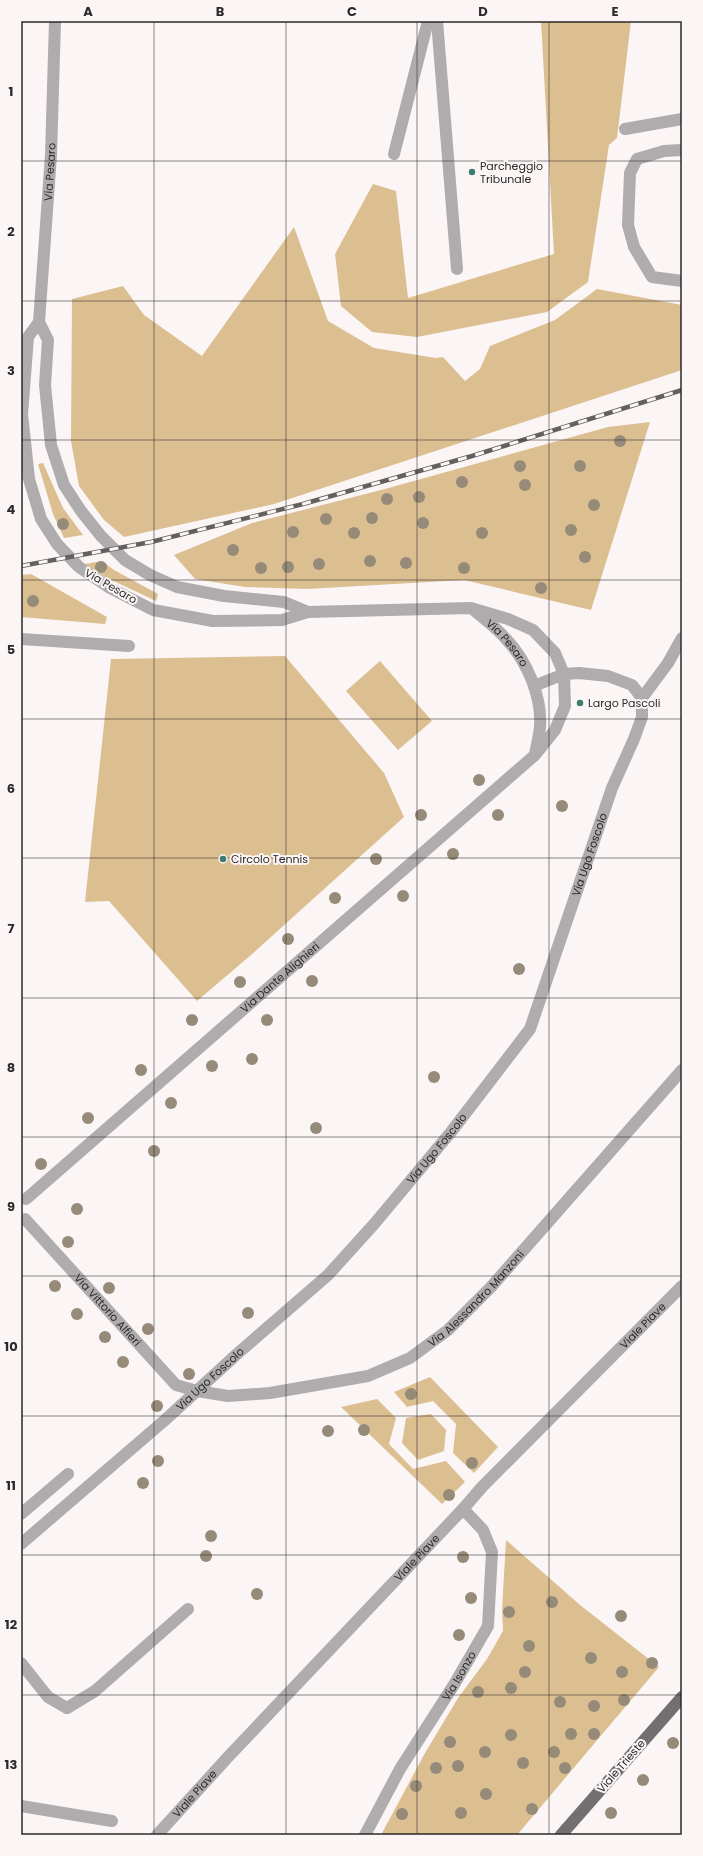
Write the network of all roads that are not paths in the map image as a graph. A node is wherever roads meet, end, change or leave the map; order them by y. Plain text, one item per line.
1 (55, 21) edge
2 (428, 21) edge
3 (437, 21) edge
4 (682, 119) edge
5 (625, 128) dead end
6 (682, 150) edge
7 (394, 154) dead end
8 (457, 269) dead end
9 (682, 281) edge
10 (39, 322) junction
11 (471, 608) junction
12 (308, 612) junction
13 (682, 638) edge
14 (21, 639) edge
15 (129, 646) dead end
16 (564, 674) junction
17 (534, 686) junction
18 (642, 698) junction
19 (535, 755) junction
20 (682, 1070) edge
21 (23, 1198) edge
22 (23, 1220) edge
23 (682, 1286) edge
24 (198, 1391) junction
25 (68, 1474) dead end
26 (463, 1510) junction
27 (21, 1514) edge
28 (21, 1544) edge
29 (188, 1609) dead end
30 (21, 1663) edge
31 (682, 1697) edge
32 (21, 1806) edge
33 (112, 1821) dead end
34 (157, 1835) edge
35 (365, 1835) edge
36 (561, 1835) edge

1 - 10 street, Via Pesaro
2 - 7 street
3 - 8 street
4 - 5 street
6 - 9 street
10 - 12 street, Via Pesaro
10 - 12 street, Via Pesaro
11 - 12 street, Via Pesaro
11 - 16 street, Via Pesaro
11 - 17 street, Via Pesaro
13 - 18 street
14 - 15 street
16 - 17 street
16 - 18 street
16 - 19 street
17 - 19 street
18 - 24 street, Via Ugo Foscolo
19 - 21 street, Via Dante Alighieri
20 - 24 street, Via Alessandro Manzoni
21 - 22 street, Via Dante Alighieri
22 - 24 street, Via Vittorio Alfieri
23 - 26 street, Viale Piave
24 - 28 street, Via Ugo Foscolo
25 - 27 street
26 - 34 street, Viale Piave
26 - 35 street, Via Isonzo
29 - 30 street
31 - 36 main road, Viale Trieste
32 - 33 street

